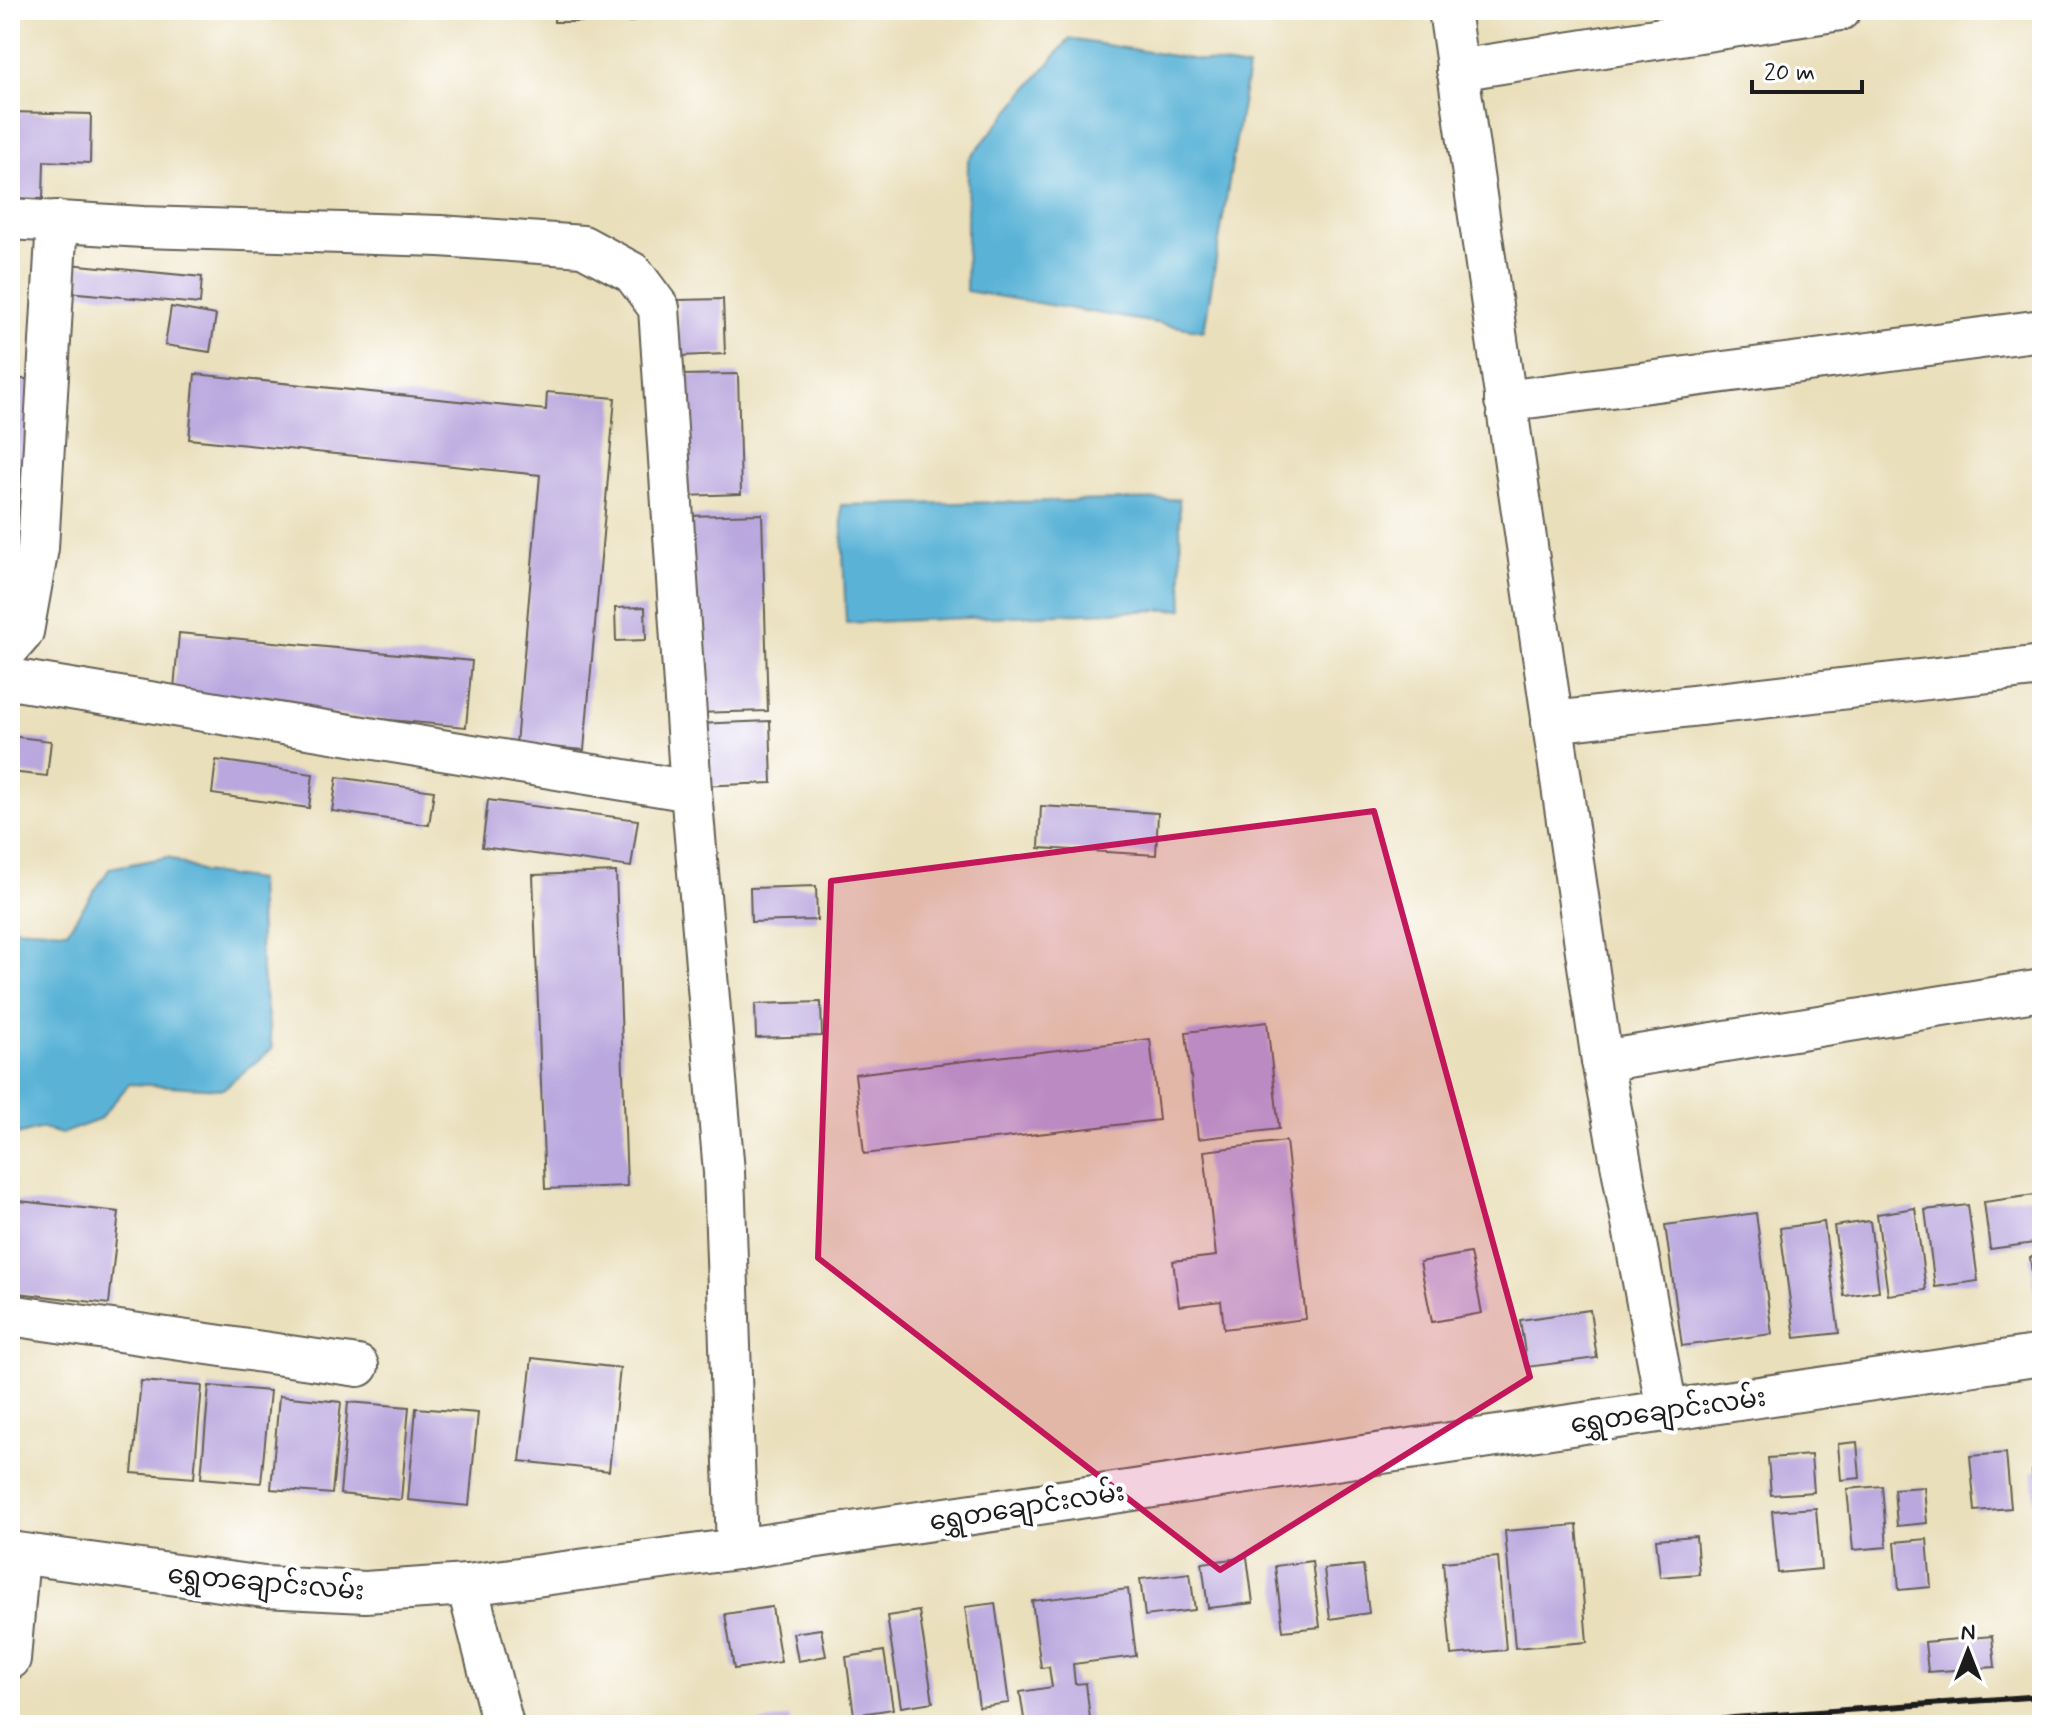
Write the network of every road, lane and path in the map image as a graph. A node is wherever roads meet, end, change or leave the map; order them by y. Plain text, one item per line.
1 (1449, 10) edge
2 (1840, 10) edge
3 (1457, 70) junction
4 (10, 219) edge
5 (57, 221) junction
6 (2042, 330) edge
7 (1505, 401) junction
8 (10, 647) edge
9 (2042, 666) edge
10 (10, 679) edge
11 (1552, 722) junction
12 (691, 791) junction
13 (2042, 990) edge
14 (1602, 1061) junction
15 (10, 1315) edge
16 (2042, 1355) edge
17 (358, 1366) dead end
18 (1667, 1410) junction
19 (737, 1549) junction
20 (15, 1553) edge
21 (467, 1585) junction
22 (10, 1659) edge
23 (503, 1725) edge

1 - 3 street
2 - 3 street
3 - 7 street
4 - 5 street
5 - 8 street
5 - 12 street
6 - 7 street
7 - 11 street
9 - 11 street
10 - 12 street
11 - 14 street
12 - 19 street
13 - 14 street
14 - 18 street
15 - 17 street
16 - 18 street, ရွှေတချောင်းလမ်း
18 - 19 street, ရွှေတချောင်းလမ်း
19 - 21 street, ရွှေတချောင်းလမ်း
20 - 21 street, ရွှေတချောင်းလမ်း
20 - 22 street
21 - 23 street

